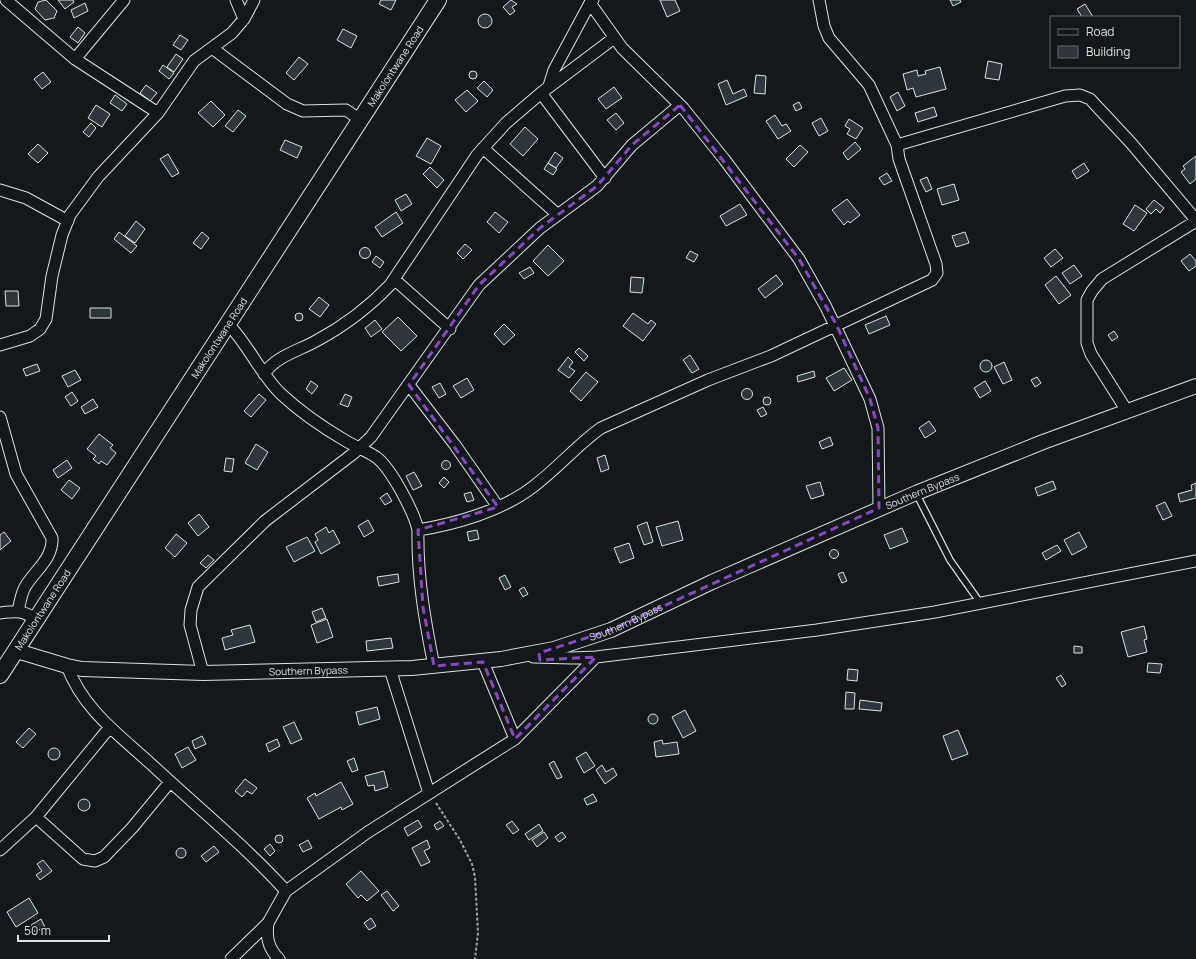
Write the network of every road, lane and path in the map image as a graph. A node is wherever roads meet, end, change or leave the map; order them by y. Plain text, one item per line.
1 (6, 0) edge
2 (124, 0) edge
3 (236, 0) edge
4 (254, 0) edge
5 (438, 0) edge
6 (819, 0) edge
7 (592, 2) edge
8 (244, 19) junction
9 (614, 38) junction
10 (212, 48) junction
11 (75, 58) junction
12 (544, 89) junction
13 (680, 105) junction
14 (158, 113) junction
15 (362, 120) junction
16 (897, 145) junction
17 (482, 148) junction
18 (605, 178) junction
19 (0, 190) edge
20 (558, 215) junction
21 (68, 221) junction
22 (1196, 221) edge
23 (394, 279) junction
24 (229, 325) junction
25 (837, 326) junction
26 (450, 329) junction
27 (0, 345) edge
28 (264, 374) junction
29 (409, 385) junction
30 (1196, 386) edge
31 (1127, 411) junction
32 (0, 417) edge
33 (359, 449) junction
34 (916, 493) junction
35 (498, 507) junction
36 (879, 508) junction
37 (418, 530) junction
38 (1196, 561) edge
39 (981, 604) junction
40 (18, 611) junction
41 (0, 613) edge
42 (37, 620) junction
43 (17, 651) junction
44 (520, 656) junction
45 (596, 657) junction
46 (483, 662) junction
47 (67, 666) junction
48 (434, 666) junction
49 (390, 669) junction
50 (203, 673) junction
51 (0, 675) edge
52 (110, 727) junction
53 (515, 739) junction
54 (170, 782) junction
55 (429, 793) junction
56 (36, 817) junction
57 (0, 850) edge
58 (286, 891) junction
59 (268, 923) junction
60 (231, 959) edge
61 (279, 959) edge
62 (475, 959) edge

1 - 11 street
2 - 11 street
3 - 8 street
4 - 8 street
5 - 15 main road, Makolontwane Road
6 - 16 street
7 - 9 street
7 - 12 street
8 - 10 street
9 - 12 street
9 - 13 street
10 - 14 street
10 - 15 street
11 - 14 street
12 - 17 street
12 - 18 street
13 - 18 street
13 - 25 street
14 - 21 street
15 - 24 main road, Makolontwane Road
16 - 22 street
16 - 25 street
17 - 20 street
17 - 23 street
18 - 20 street
19 - 21 street
20 - 26 street
21 - 27 street
22 - 31 street
23 - 26 street
23 - 28 street
24 - 28 street
24 - 42 main road, Makolontwane Road
25 - 35 street
25 - 36 street
26 - 29 street
28 - 33 street
29 - 33 street
29 - 35 street
30 - 31 street, Southern Bypass
31 - 34 street, Southern Bypass
32 - 40 street
33 - 37 street
33 - 50 street
34 - 36 street, Southern Bypass
34 - 39 lane
35 - 37 street
36 - 44 street, Southern Bypass
37 - 48 street
38 - 39 street
39 - 45 street
40 - 41 street
40 - 42 street
42 - 43 main road, Makolontwane Road
43 - 47 street, Southern Bypass
43 - 51 main road, Makolontwane Road
44 - 45 street
44 - 46 street, Southern Bypass
45 - 53 street
46 - 48 street, Southern Bypass
46 - 53 street
47 - 50 street, Southern Bypass
47 - 52 street
48 - 49 street, Southern Bypass
49 - 50 street, Southern Bypass
49 - 55 street
52 - 54 street
52 - 56 street
53 - 55 street
54 - 56 street
54 - 58 street
55 - 58 street
55 - 62 path
56 - 57 street
58 - 59 street
59 - 60 street
59 - 61 street

